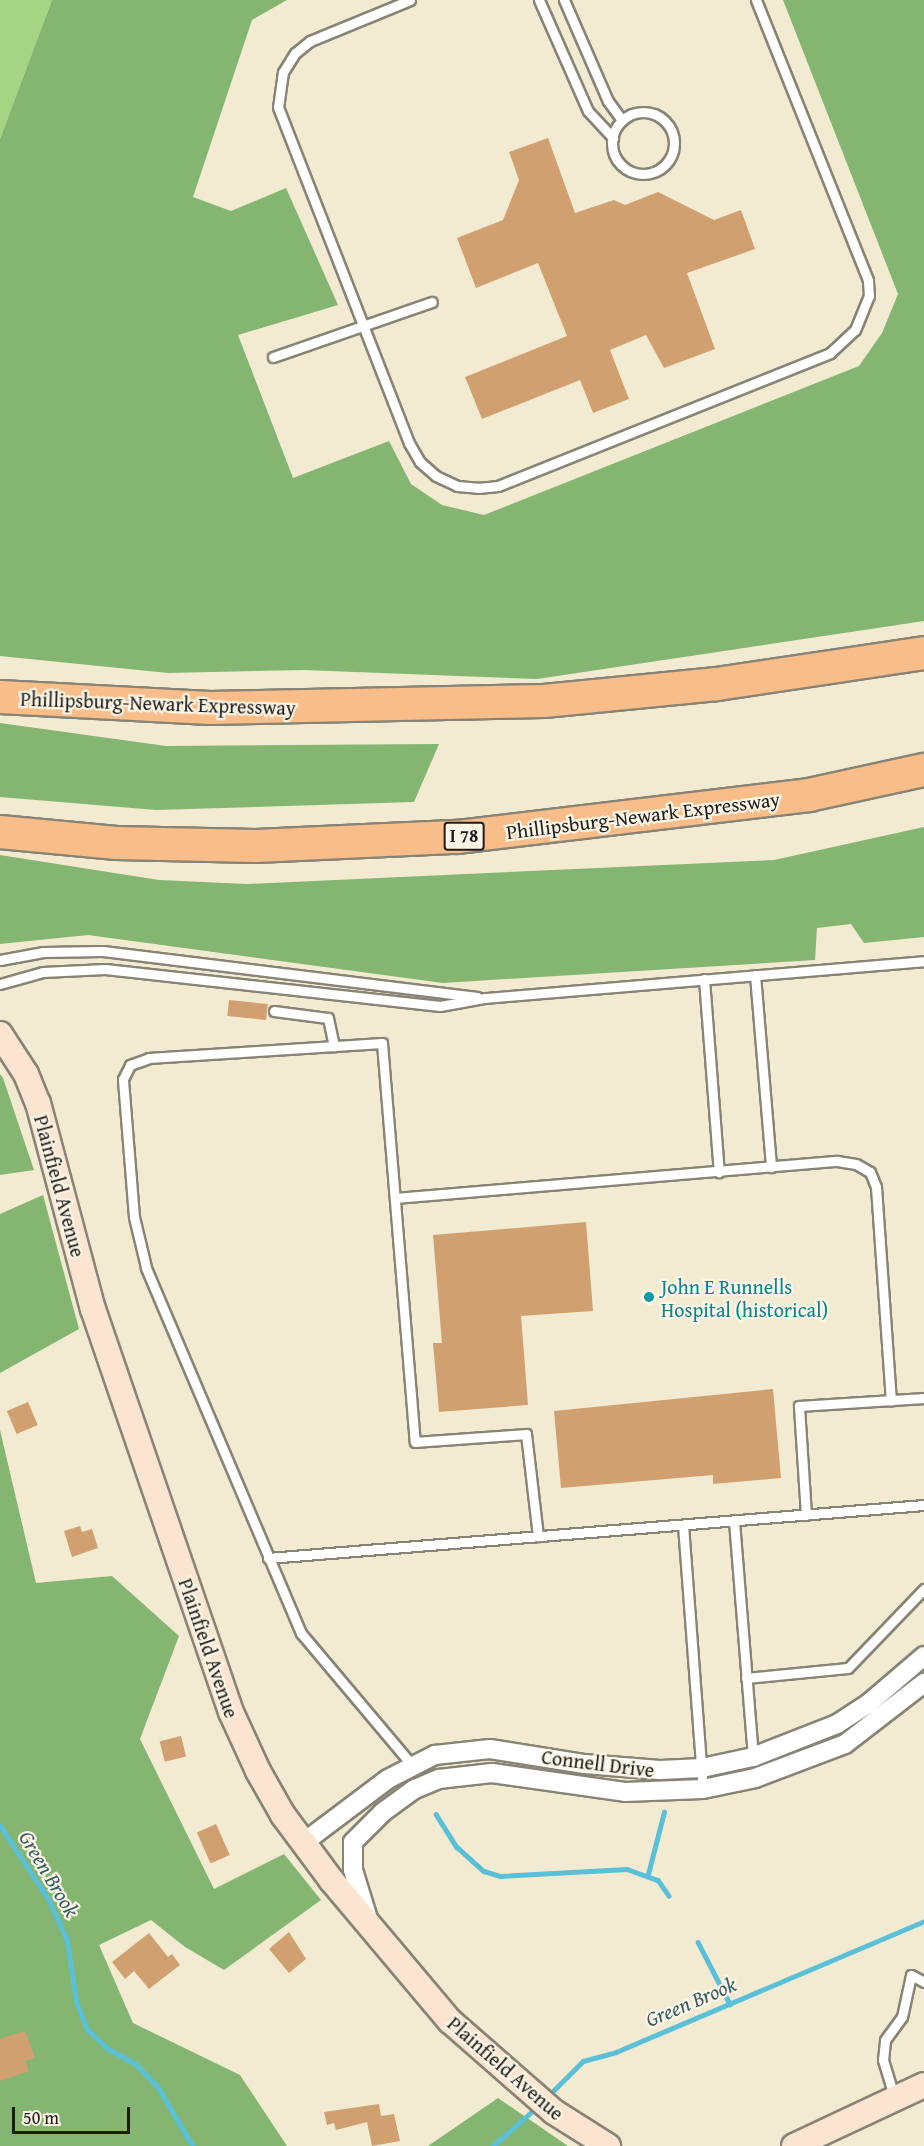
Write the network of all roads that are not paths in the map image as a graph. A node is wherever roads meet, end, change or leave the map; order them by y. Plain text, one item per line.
1 (410, 0) edge
2 (539, 0) edge
3 (564, 0) edge
4 (756, 0) edge
5 (622, 120) junction
6 (612, 138) junction
7 (432, 303) dead end
8 (363, 327) junction
9 (273, 357) dead end
10 (924, 653) edge
11 (0, 697) edge
12 (924, 770) edge
13 (0, 832) edge
14 (0, 960) edge
15 (924, 961) edge
16 (755, 975) junction
17 (704, 979) junction
18 (0, 984) edge
19 (485, 998) junction
20 (274, 1011) dead end
21 (0, 1034) edge
22 (334, 1046) junction
23 (771, 1167) junction
24 (719, 1172) junction
25 (395, 1198) junction
26 (924, 1398) edge
27 (891, 1400) junction
28 (924, 1505) edge
29 (806, 1515) junction
30 (734, 1521) junction
31 (683, 1525) junction
32 (538, 1536) junction
33 (268, 1558) junction
34 (924, 1589) edge
35 (924, 1656) edge
36 (747, 1678) junction
37 (924, 1683) edge
38 (753, 1757) junction
39 (412, 1765) junction
40 (702, 1768) junction
41 (755, 1778) junction
42 (703, 1789) junction
43 (303, 1844) junction
44 (372, 1931) junction
45 (924, 1982) edge
46 (924, 2085) edge
47 (894, 2096) junction
48 (608, 2146) edge
49 (794, 2146) edge

1 - 8 lane
2 - 6 lane
3 - 5 lane
4 - 8 lane
5 - 6 lane
5 - 6 lane
7 - 8 lane
8 - 9 lane
10 - 11 highway, Phillipsburg-Newark Expressway
12 - 13 highway, Phillipsburg-Newark Expressway / I 78
14 - 19 lane
15 - 16 lane
16 - 17 lane
16 - 23 lane
17 - 19 lane
17 - 24 lane
18 - 19 lane
20 - 22 lane
21 - 43 main road, Plainfield Avenue
22 - 25 lane
22 - 33 lane
23 - 24 lane
23 - 27 lane
24 - 25 lane
25 - 32 lane
26 - 27 lane
27 - 29 lane
28 - 29 lane
29 - 30 lane
30 - 31 lane
30 - 36 lane
31 - 32 lane
31 - 40 lane
32 - 33 lane
33 - 39 lane
34 - 36 lane
35 - 38 street, Connell Drive
36 - 38 lane
37 - 41 street, Connell Drive
38 - 40 street, Connell Drive
38 - 41 lane
39 - 40 street, Connell Drive
39 - 43 street, Connell Drive
40 - 42 lane
41 - 42 street, Connell Drive
42 - 44 street, Connell Drive
43 - 44 main road, Plainfield Avenue
44 - 48 main road, Plainfield Avenue
45 - 47 lane
46 - 47 main road
47 - 49 main road

